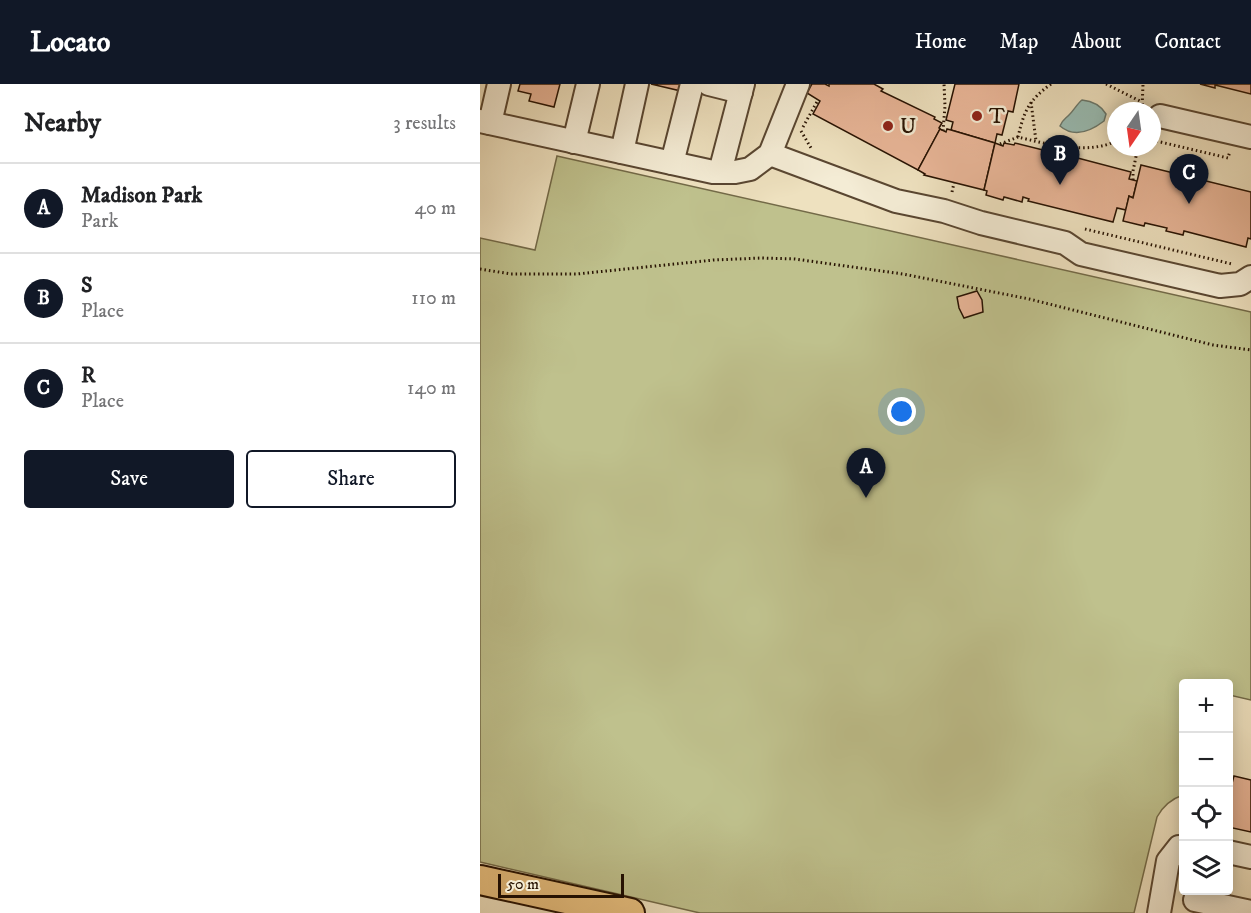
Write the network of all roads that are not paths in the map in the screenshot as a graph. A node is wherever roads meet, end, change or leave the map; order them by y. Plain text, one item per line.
1 (499, 84) edge
2 (588, 84) edge
3 (637, 84) edge
4 (692, 84) edge
5 (709, 84) edge
6 (798, 84) edge
7 (742, 88) edge
8 (1161, 115) edge
9 (485, 122) edge
10 (1243, 135) edge
11 (574, 142) junction
12 (622, 152) junction
13 (770, 154) junction
14 (672, 163) junction
15 (720, 172) junction
16 (1243, 271) edge
17 (1179, 847) edge
18 (1233, 853) edge
19 (1251, 856) edge
20 (480, 880) edge
21 (1195, 900) dead end
22 (1251, 912) edge
23 (630, 913) edge
24 (1159, 913) edge

1 - 9 lane
2 - 11 lane
3 - 12 lane
4 - 14 lane
5 - 7 lane
6 - 13 lane
7 - 15 lane
8 - 10 lane
9 - 11 lane
11 - 12 lane
12 - 14 lane
13 - 15 lane
13 - 16 lane
14 - 15 lane
17 - 24 lane
18 - 19 lane
20 - 23 main road
21 - 22 lane

